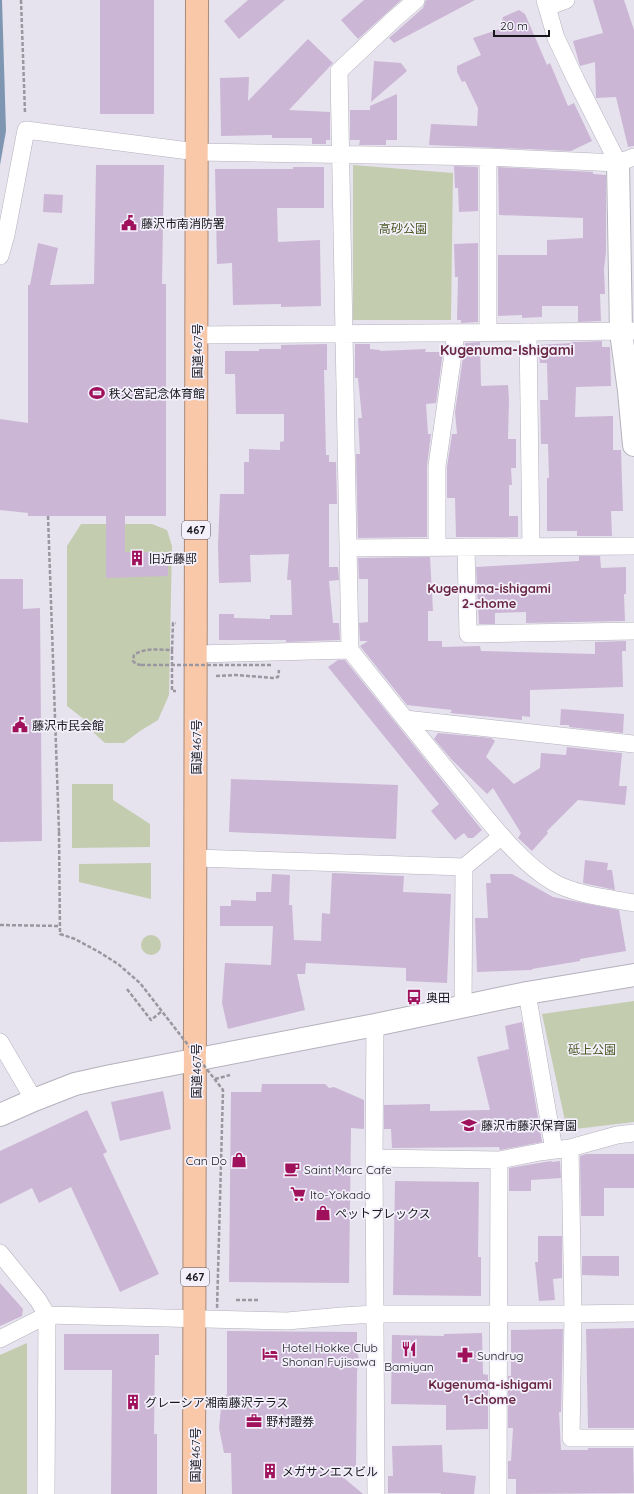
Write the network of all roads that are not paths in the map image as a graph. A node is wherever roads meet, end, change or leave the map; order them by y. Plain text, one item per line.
1 (197, 0) edge
2 (416, 0) edge
3 (566, 0) edge
4 (546, 3) edge
5 (197, 152) junction
6 (340, 155) junction
7 (488, 157) junction
8 (626, 160) edge
9 (0, 256) edge
10 (628, 331) edge
11 (528, 332) junction
12 (456, 333) junction
13 (488, 333) junction
14 (344, 334) junction
15 (197, 336) junction
16 (634, 445) edge
17 (634, 546) edge
18 (466, 547) junction
19 (532, 547) junction
20 (348, 548) junction
21 (437, 548) junction
22 (634, 631) edge
23 (350, 650) junction
24 (196, 654) junction
25 (404, 719) junction
26 (634, 744) edge
27 (502, 836) junction
28 (196, 858) junction
29 (464, 867) junction
30 (634, 903) edge
31 (634, 975) edge
32 (527, 993) junction
33 (463, 1007) junction
34 (375, 1025) junction
35 (0, 1042) edge
36 (196, 1060) junction
37 (34, 1100) junction
38 (0, 1115) edge
39 (634, 1133) edge
40 (562, 1149) junction
41 (374, 1158) junction
42 (499, 1160) junction
43 (0, 1253) edge
44 (634, 1313) edge
45 (375, 1314) junction
46 (498, 1314) junction
47 (573, 1314) junction
48 (47, 1315) junction
49 (195, 1319) junction
50 (0, 1339) edge
51 (634, 1438) edge
52 (46, 1494) edge
53 (194, 1494) edge
54 (376, 1494) edge
55 (498, 1494) edge

1 - 5 highway, 国道467号 / 467
2 - 6 street
3 - 4 street
4 - 8 street
5 - 6 street
5 - 9 street
5 - 15 highway, 国道467号 / 467
6 - 7 street
6 - 14 street
7 - 8 street
7 - 13 street
8 - 10 street
10 - 11 street
10 - 16 street
11 - 13 street
11 - 19 street
12 - 13 street
12 - 14 street
12 - 21 street
14 - 15 street
14 - 20 street
15 - 24 highway, 国道467号 / 467
17 - 19 street
18 - 19 street
18 - 21 street
18 - 22 street
20 - 21 street
20 - 23 street
23 - 24 street
23 - 25 street
24 - 28 highway, 国道467号 / 467
25 - 26 street
25 - 27 street
27 - 29 street
27 - 30 street
28 - 29 street
28 - 36 highway, 国道467号 / 467
29 - 33 street
31 - 32 street
32 - 33 street
32 - 40 street
33 - 34 street
34 - 36 street
34 - 41 street
35 - 37 street
36 - 37 street
36 - 49 highway, 国道467号 / 467
37 - 38 street
39 - 40 street
40 - 42 street
40 - 47 street
41 - 42 street
41 - 45 street
42 - 46 street
43 - 48 street
44 - 47 street
45 - 46 street
45 - 49 street
45 - 54 street
46 - 47 street
46 - 55 street
47 - 51 street
48 - 49 street
48 - 50 street
48 - 52 street
49 - 53 highway, 国道467号 / 467

